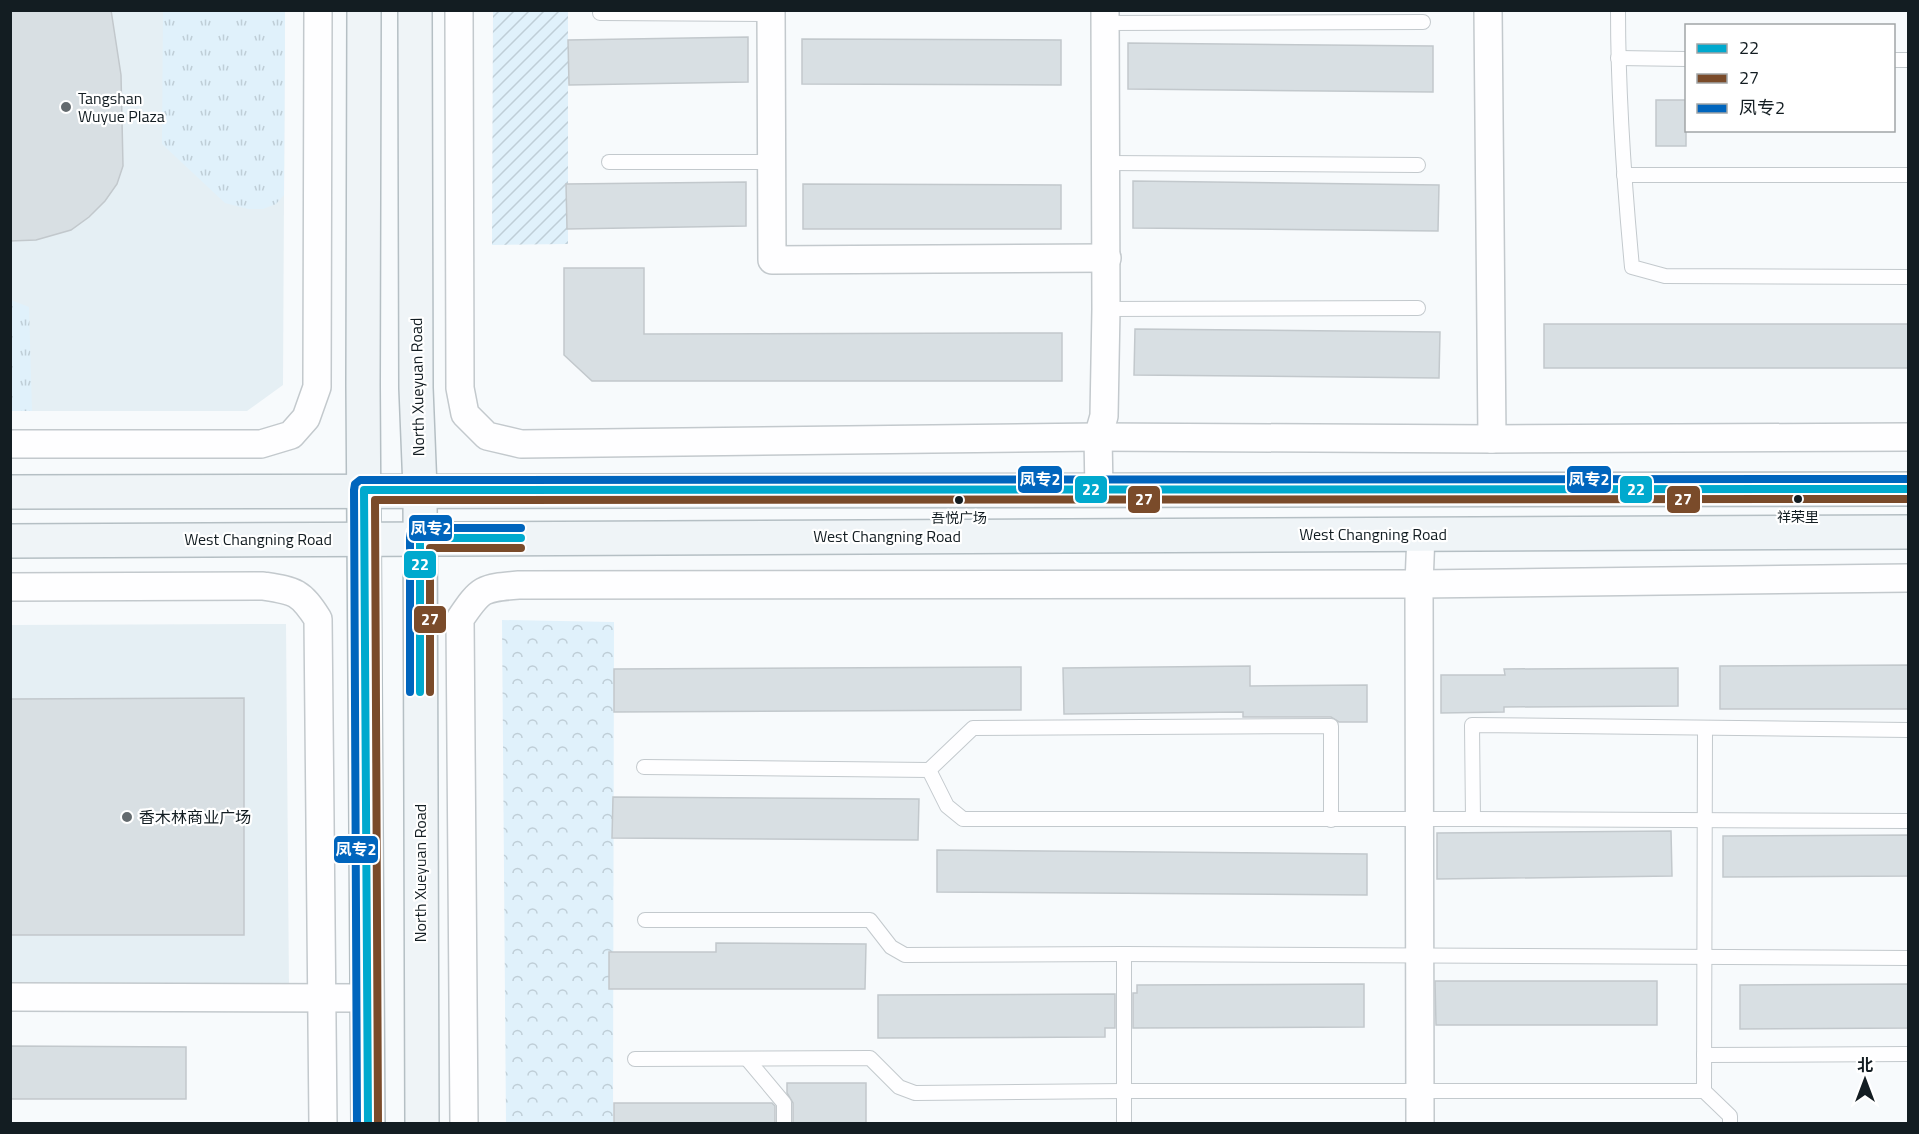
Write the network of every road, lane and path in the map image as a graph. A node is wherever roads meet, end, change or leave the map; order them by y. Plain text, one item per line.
1 (318, 10) edge
2 (364, 10) edge
3 (415, 10) edge
4 (459, 10) edge
5 (1488, 10) edge
6 (1618, 10) edge
7 (771, 12) edge
8 (600, 13) dead end
9 (1105, 17) edge
10 (1424, 22) dead end
11 (1618, 58) junction
12 (1685, 59) edge
13 (609, 162) dead end
14 (772, 162) junction
15 (1106, 163) junction
16 (1418, 165) dead end
17 (1624, 175) junction
18 (1908, 175) edge
19 (1107, 258) junction
20 (1908, 277) edge
21 (1418, 308) dead end
22 (1106, 309) junction
23 (1908, 436) edge
24 (1098, 437) junction
25 (1492, 439) junction
26 (10, 444) edge
27 (420, 489) junction
28 (1908, 489) edge
29 (364, 490) junction
30 (1099, 491) junction
31 (10, 492) edge
32 (1908, 532) edge
33 (1421, 534) junction
34 (365, 538) junction
35 (420, 538) junction
36 (10, 541) edge
37 (1908, 578) edge
38 (1419, 584) junction
39 (10, 587) edge
40 (1705, 728) junction
41 (1908, 730) edge
42 (644, 767) dead end
43 (928, 770) junction
44 (1419, 819) junction
45 (1473, 819) junction
46 (1331, 820) junction
47 (1705, 820) junction
48 (1908, 821) edge
49 (645, 921) dead end
50 (1124, 954) junction
51 (1420, 954) junction
52 (1704, 957) junction
53 (1908, 958) edge
54 (10, 997) edge
55 (323, 998) junction
56 (367, 998) junction
57 (1908, 1053) edge
58 (1704, 1055) junction
59 (635, 1059) dead end
60 (748, 1060) junction
61 (1124, 1091) junction
62 (1420, 1091) junction
63 (1704, 1091) junction
64 (323, 1124) edge
65 (368, 1124) edge
66 (422, 1124) edge
67 (464, 1124) edge
68 (784, 1124) edge
69 (1124, 1124) edge
70 (1420, 1124) edge
71 (1730, 1124) edge

1 - 26 street
2 - 29 main road
3 - 27 main road, North Xueyuan Road
4 - 24 street
5 - 25 street
6 - 11 lane
7 - 8 lane
7 - 14 street
9 - 10 lane
9 - 15 street
11 - 12 lane
11 - 17 lane
13 - 14 lane
14 - 19 street
15 - 16 lane
15 - 19 street
17 - 18 lane
17 - 20 lane
19 - 22 street
21 - 22 lane
22 - 24 street
23 - 25 street
24 - 25 street
24 - 30 street
27 - 29 main road
27 - 30 main road
27 - 35 main road, North Xueyuan Road
28 - 30 main road
29 - 31 main road
29 - 34 main road
32 - 33 main road, West Changning Road
33 - 35 main road, West Changning Road
33 - 38 street
34 - 35 main road, West Changning Road
34 - 36 main road, West Changning Road
34 - 56 main road
35 - 66 main road, North Xueyuan Road
37 - 38 street
38 - 44 street
38 - 67 street
39 - 55 street
40 - 41 lane
40 - 45 lane
40 - 47 lane
42 - 43 lane
43 - 46 lane
43 - 46 lane
44 - 45 lane
44 - 46 lane
44 - 51 street
45 - 47 lane
47 - 48 lane
47 - 52 lane
49 - 50 lane
50 - 51 lane
50 - 61 lane
51 - 52 lane
51 - 62 street
52 - 53 lane
52 - 58 lane
54 - 55 street
55 - 56 street
55 - 64 street
56 - 65 main road
57 - 58 lane
58 - 63 lane
59 - 60 lane
60 - 61 lane
60 - 68 lane
61 - 62 lane
61 - 69 lane
62 - 63 lane
62 - 70 street
63 - 71 lane

